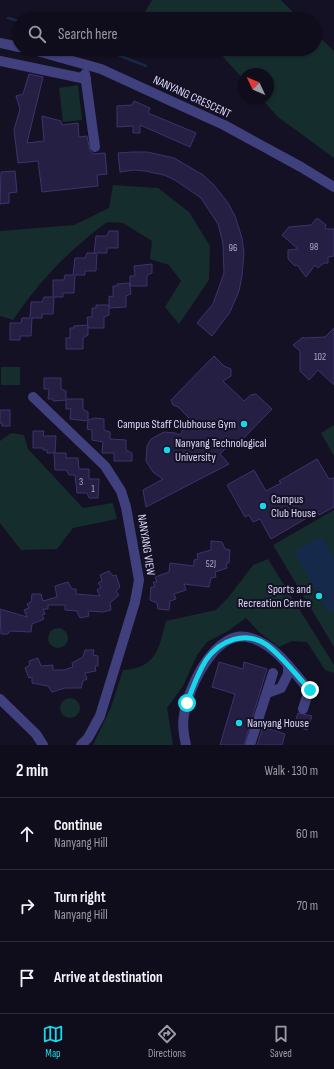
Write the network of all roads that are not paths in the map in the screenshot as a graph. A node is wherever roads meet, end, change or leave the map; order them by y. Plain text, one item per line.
1 (0, 43) edge
2 (12, 46) edge
3 (55, 56) edge
4 (0, 61) edge
5 (83, 64) junction
6 (86, 79) junction
7 (95, 147) dead end
8 (334, 187) edge
9 (33, 398) dead end
10 (288, 665) junction
11 (273, 673) dead end
12 (267, 693) junction
13 (0, 699) edge
14 (303, 709) dead end
15 (43, 745) edge
16 (81, 745) edge
17 (186, 745) edge
18 (250, 745) edge

1 - 2 street
3 - 5 street, NANYANG CRESCENT
4 - 6 street
5 - 6 street
5 - 8 street, NANYANG CRESCENT
6 - 7 street
9 - 16 street, NANYANG VIEW
10 - 12 street
10 - 14 street
10 - 17 street
11 - 12 street
12 - 18 street
13 - 15 street

